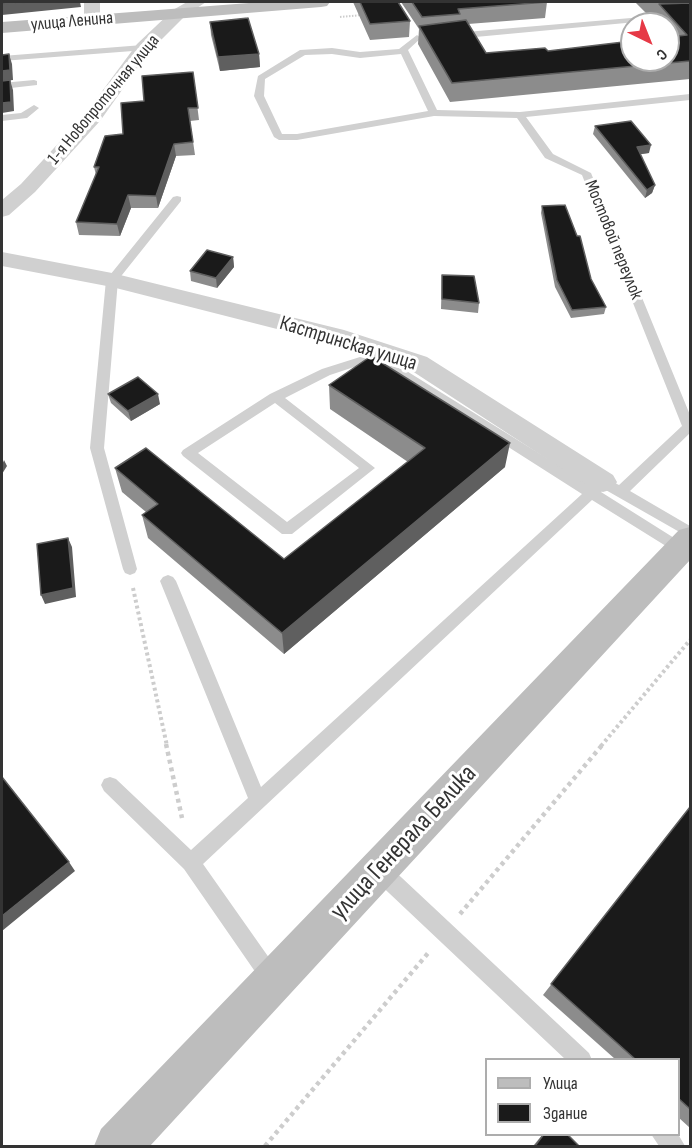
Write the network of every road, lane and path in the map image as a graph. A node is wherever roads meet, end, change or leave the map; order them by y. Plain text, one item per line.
1 (198, 2) edge
2 (321, 2) edge
3 (92, 11) edge
4 (179, 13) junction
5 (620, 24) edge
6 (2, 28) edge
7 (411, 29) edge
8 (470, 35) junction
9 (449, 36) edge
10 (417, 38) junction
11 (428, 38) edge
12 (476, 45) edge
13 (143, 48) junction
14 (404, 51) junction
15 (2, 59) edge
16 (34, 83) dead end
17 (2, 86) edge
18 (690, 97) edge
19 (33, 108) dead end
20 (434, 113) junction
21 (520, 116) junction
22 (2, 118) edge
23 (177, 199) dead end
24 (2, 211) edge
25 (2, 259) edge
26 (112, 280) junction
27 (275, 397) junction
28 (604, 490) junction
29 (688, 544) edge
30 (130, 570) joint
31 (168, 581) dead end
32 (690, 640) edge
33 (110, 785) dead end
34 (258, 801) junction
35 (191, 863) junction
36 (379, 870) junction
37 (445, 932) junction
38 (273, 982) junction
39 (581, 1058) edge
40 (118, 1146) edge
41 (265, 1146) edge

1 - 4 street, 1-я Новопроточная улица
2 - 4 main road, улица Ленина
3 - 4 main road, улица Ленина
3 - 6 main road, улица Ленина
4 - 13 street, 1-я Новопроточная улица
5 - 8 lane
7 - 10 lane
8 - 9 lane
8 - 12 lane
10 - 11 lane
10 - 14 lane
13 - 15 lane
13 - 24 street, 1-я Новопроточная улица
14 - 20 lane
14 - 20 lane
16 - 17 lane
18 - 21 lane
19 - 22 lane
20 - 21 lane
21 - 28 lane, Мостовой переулок
23 - 26 lane
25 - 26 street, Кастринская улица
26 - 28 street, Кастринская улица
26 - 30 lane
27 - 27 lane
27 - 28 lane
28 - 29 lane
28 - 29 lane, Кастринская улица
28 - 34 lane
29 - 36 main road, улица Генерала Белика
30 - 35 path
31 - 34 lane
32 - 37 path
33 - 35 lane
34 - 35 lane
35 - 38 lane
36 - 37 lane
36 - 38 main road, улица Генерала Белика
37 - 39 lane
37 - 41 path
38 - 40 main road, улица Генерала Белика

